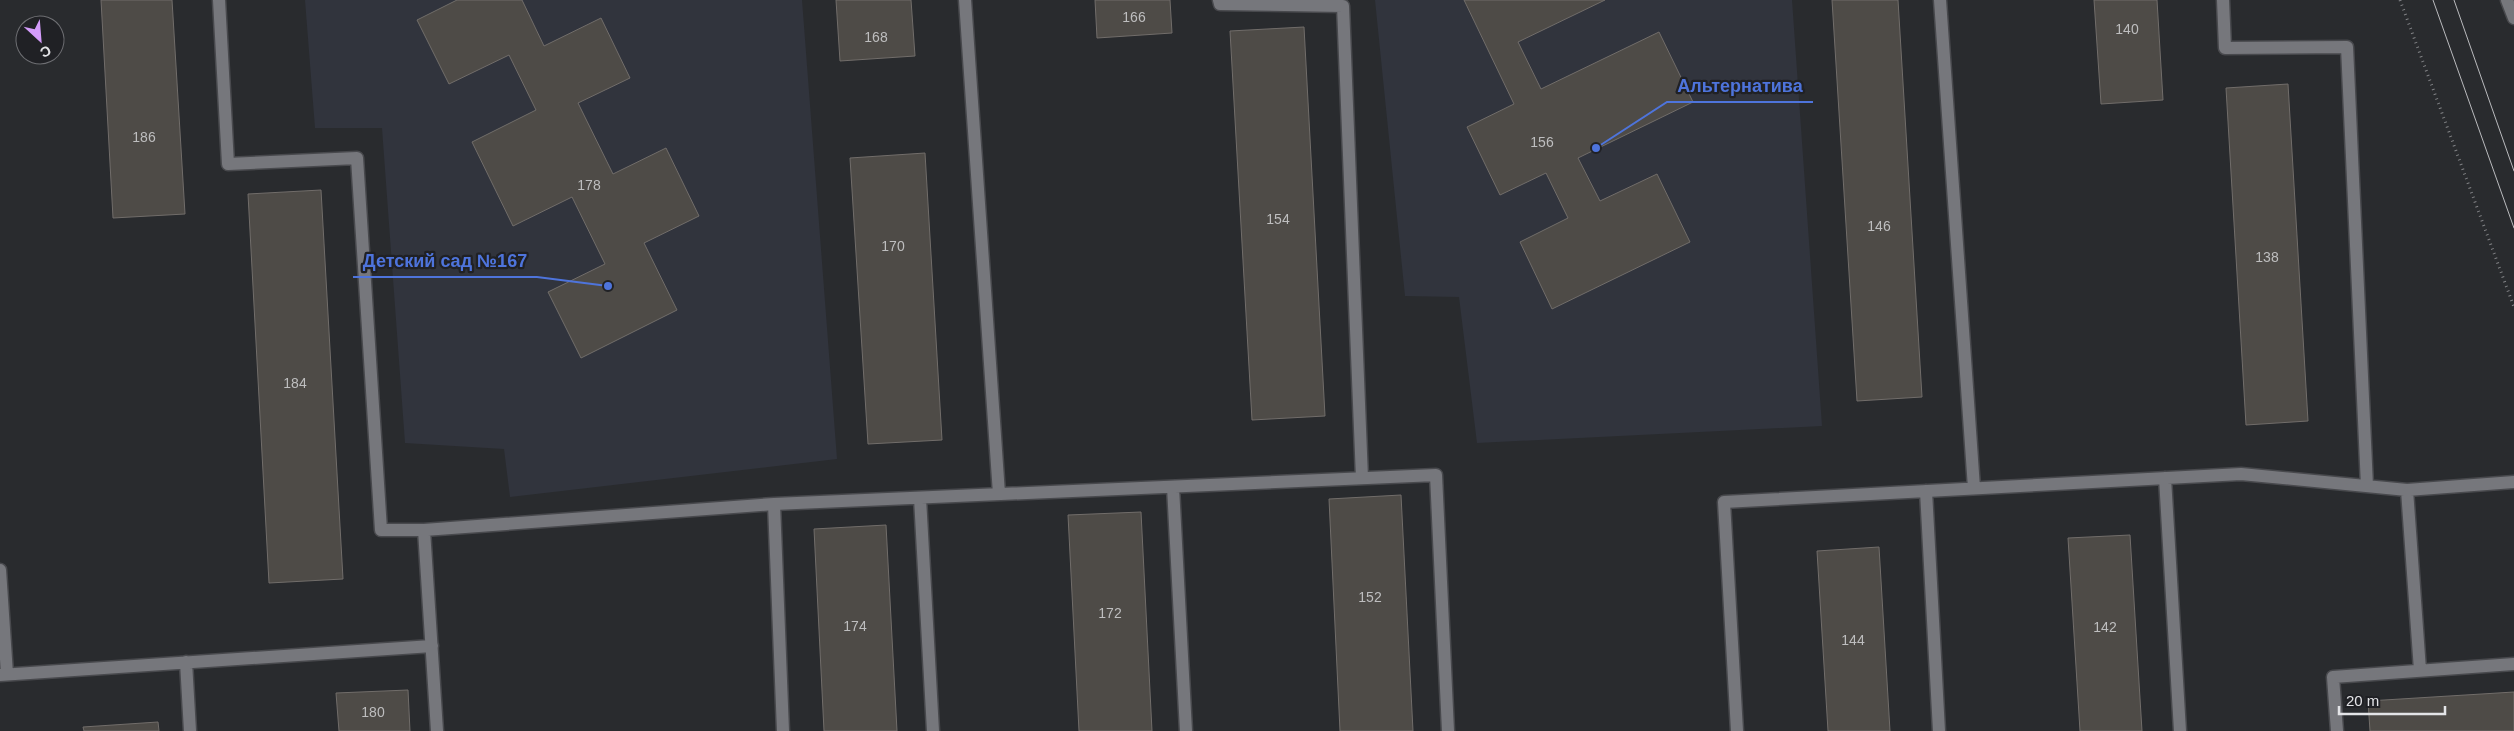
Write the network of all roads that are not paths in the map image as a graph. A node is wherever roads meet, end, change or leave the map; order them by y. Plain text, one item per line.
1 (218, 0) edge
2 (965, 0) edge
3 (1219, 0) edge
4 (1940, 0) edge
5 (2223, 0) edge
6 (2508, 0) edge
7 (2514, 18) edge
8 (1362, 478) junction
9 (2165, 478) junction
10 (2514, 482) edge
11 (2367, 486) junction
12 (1173, 487) junction
13 (1974, 488) junction
14 (2407, 490) junction
15 (1926, 491) junction
16 (999, 494) junction
17 (920, 498) junction
18 (774, 504) junction
19 (424, 530) junction
20 (0, 570) edge
21 (432, 646) junction
22 (186, 662) junction
23 (2514, 664) edge
24 (2420, 670) junction
25 (4, 674) edge
26 (190, 731) edge
27 (437, 731) edge
28 (783, 731) edge
29 (933, 731) edge
30 (1186, 731) edge
31 (1448, 731) edge
32 (1737, 731) edge
33 (1939, 731) edge
34 (2180, 731) edge
35 (2337, 731) edge

1 - 19 street
2 - 16 street
3 - 8 street
4 - 13 street
5 - 11 street
6 - 7 street
8 - 12 street
8 - 31 street
9 - 11 street
9 - 13 street
9 - 34 street
10 - 14 street
11 - 14 street
12 - 16 street
12 - 30 street
13 - 15 street
14 - 24 street
15 - 32 street
15 - 33 street
16 - 17 street
17 - 18 street
17 - 29 street
18 - 19 street
18 - 28 street
19 - 21 street
20 - 25 street
21 - 22 street
21 - 27 street
22 - 25 street
22 - 26 street
23 - 24 street
24 - 35 street

